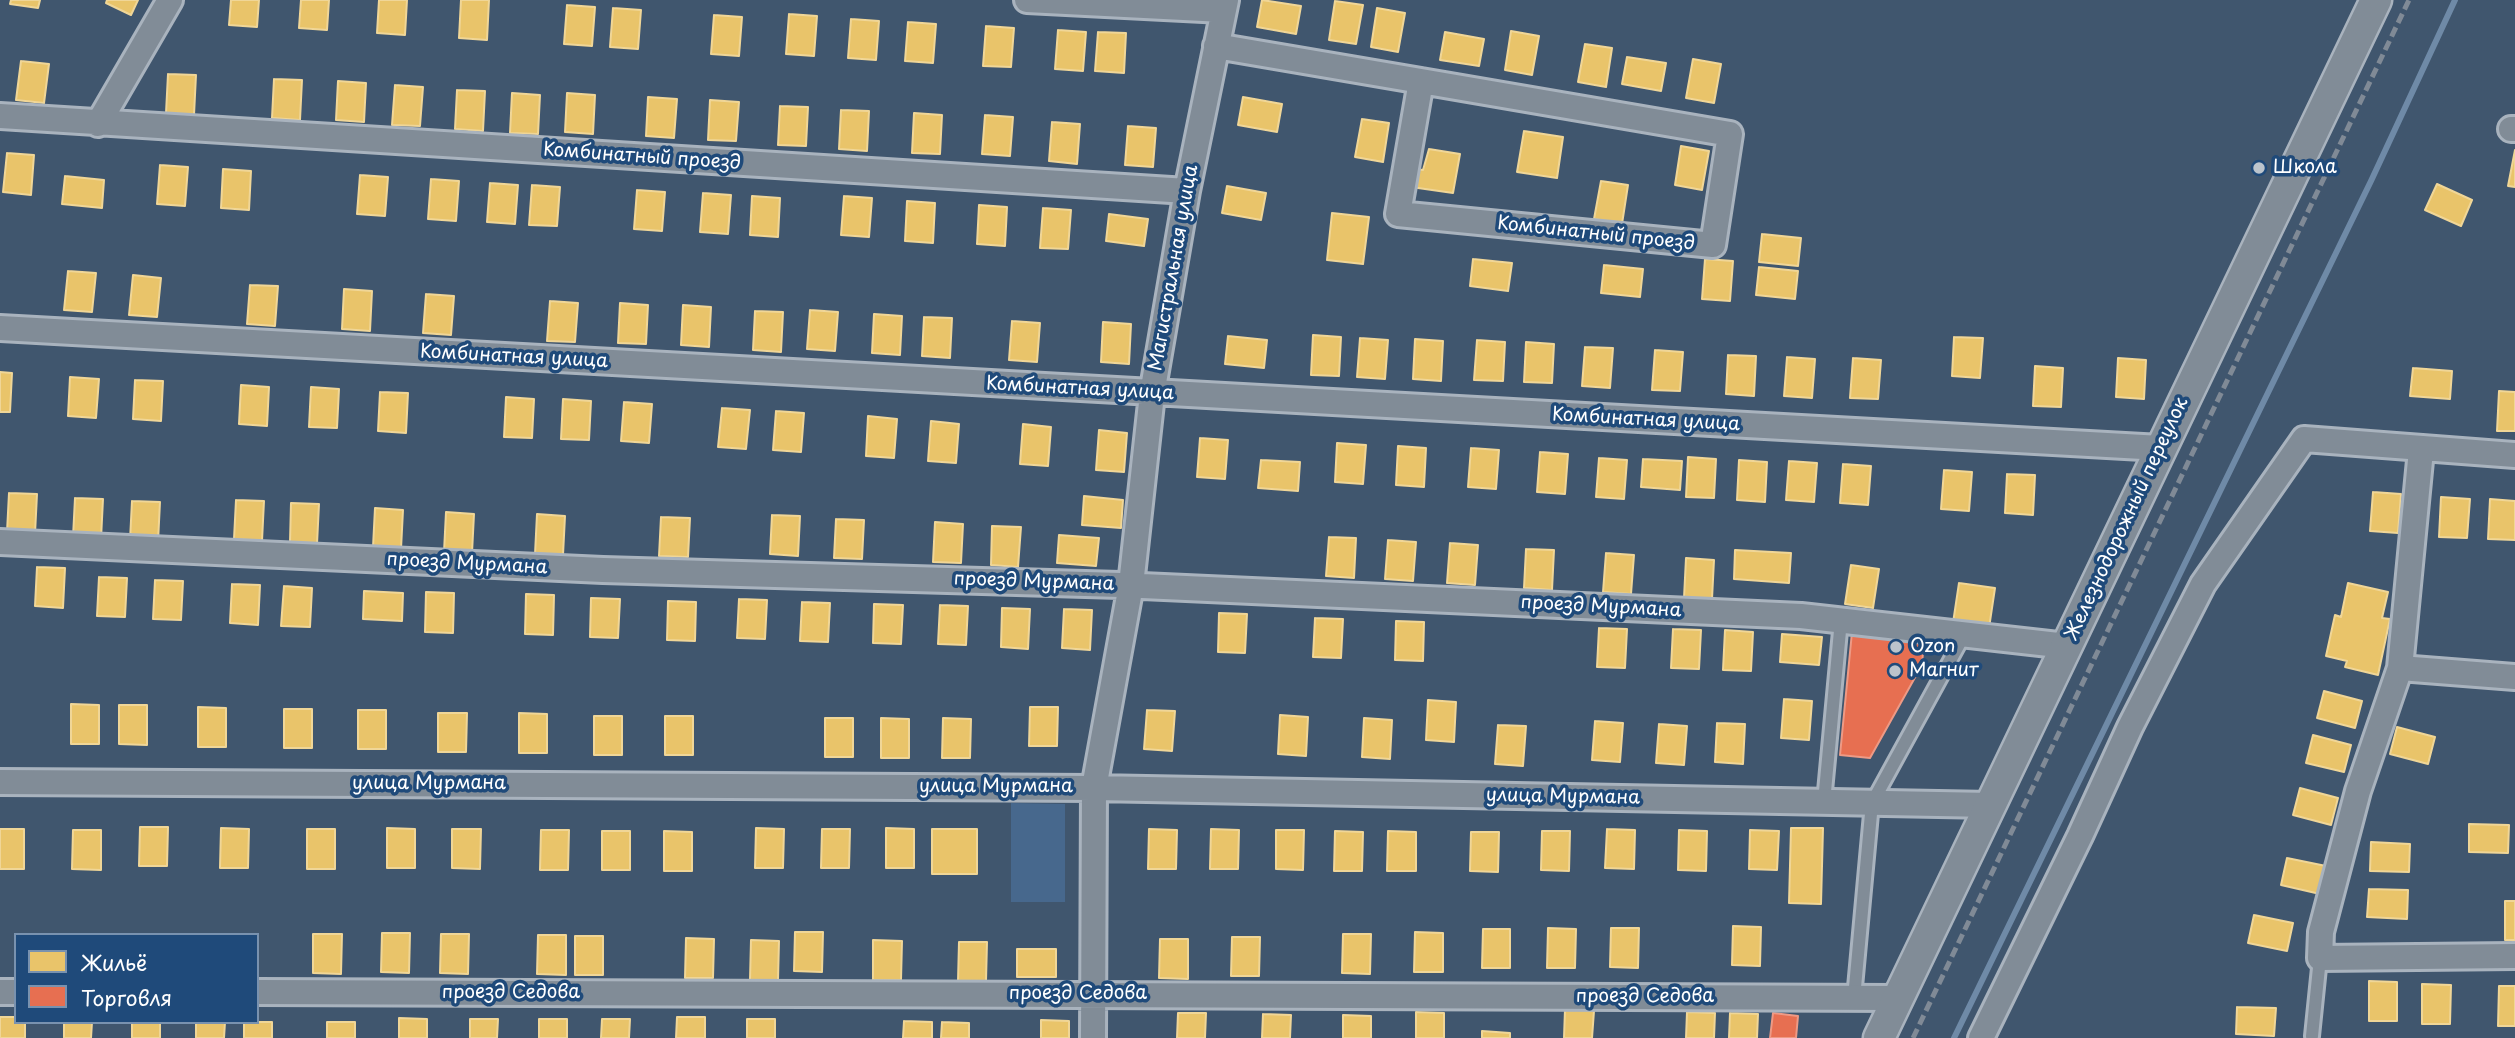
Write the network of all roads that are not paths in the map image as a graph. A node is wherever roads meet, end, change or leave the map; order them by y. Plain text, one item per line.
1 (170, 0) edge
2 (1027, 0) edge
3 (2376, 0) edge
4 (1225, 5) edge
5 (1216, 46) junction
6 (1421, 81) junction
7 (0, 116) edge
8 (98, 124) junction
9 (1187, 191) junction
10 (0, 328) edge
11 (1152, 394) junction
12 (2161, 448) junction
13 (2421, 450) junction
14 (2515, 455) edge
15 (0, 542) edge
16 (1131, 585) junction
17 (1841, 620) junction
18 (1964, 635) junction
19 (2067, 646) junction
20 (2400, 668) junction
21 (2515, 677) edge
22 (0, 782) edge
23 (1094, 788) junction
24 (1824, 802) junction
25 (1872, 803) junction
26 (1992, 805) junction
27 (2515, 956) edge
28 (2320, 958) junction
29 (259, 992) edge
30 (1095, 994) junction
31 (1854, 998) junction
32 (1898, 998) junction
33 (2312, 1036) dead end
34 (1093, 1038) edge
35 (1879, 1038) edge
36 (1981, 1038) edge

1 - 8 street
2 - 4 street
3 - 12 street, Железнодорожный переулок
4 - 5 street, Магистральная улица
5 - 6 street, Комбинатный проезд
5 - 9 street, Магистральная улица
6 - 6 street, Комбинатный проезд
7 - 8 street, Комбинатный проезд
8 - 9 street, Комбинатный проезд
9 - 11 street, Магистральная улица
10 - 11 street, Комбинатная улица
11 - 12 street, Комбинатная улица
11 - 16 street, Магистральная улица
12 - 19 street, Железнодорожный переулок
13 - 14 street
13 - 20 street
13 - 36 street
15 - 16 street, проезд Мурмана
16 - 17 street, проезд Мурмана
16 - 23 street, Магистральная улица
17 - 18 street, проезд Мурмана
17 - 24 lane
18 - 19 street, проезд Мурмана
18 - 25 lane
19 - 26 street, Железнодорожный переулок
20 - 21 street
20 - 28 street
22 - 23 street, улица Мурмана
23 - 24 street, улица Мурмана
23 - 30 street, Магистральная улица
24 - 25 street, улица Мурмана
25 - 26 street, улица Мурмана
25 - 31 lane
26 - 32 street, Железнодорожный переулок
27 - 28 street
28 - 33 lane
29 - 30 street, проезд Седова
30 - 31 street, проезд Седова
30 - 34 street, Магистральная улица
31 - 32 street, проезд Седова
32 - 35 street, Железнодорожный переулок

